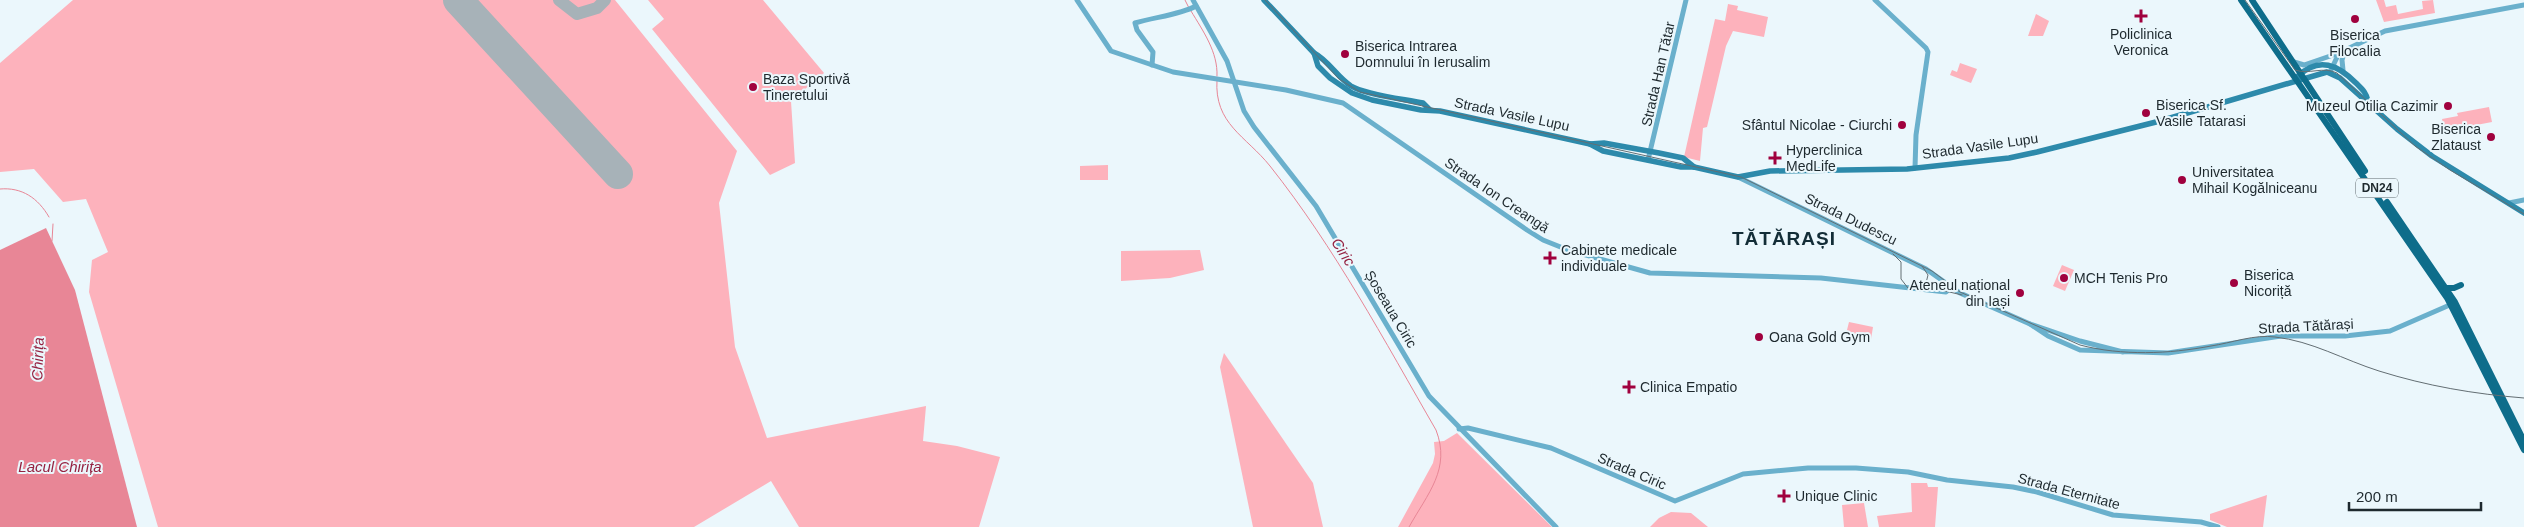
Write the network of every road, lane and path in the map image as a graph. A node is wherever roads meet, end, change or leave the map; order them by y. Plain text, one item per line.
1 (1264, 0) edge
2 (1686, 0) edge
3 (1875, 0) edge
4 (2241, 0) edge
5 (2252, 0) edge
6 (1077, 1) edge
7 (1194, 4) edge
8 (2524, 5) edge
9 (2345, 50) junction
10 (2339, 53) junction
11 (2294, 62) junction
12 (1152, 65) junction
13 (2332, 65) junction
14 (2343, 70) junction
15 (2330, 73) junction
16 (2298, 79) junction
17 (1235, 82) junction
18 (2368, 102) junction
19 (1590, 144) junction
20 (1650, 152) junction
21 (1648, 160) junction
22 (1694, 167) junction
23 (1915, 168) junction
24 (1738, 177) junction
25 (2524, 200) edge
26 (2509, 203) junction
27 (2524, 213) edge
28 (2461, 285) dead end
29 (1951, 286) junction
30 (2446, 288) junction
31 (1946, 292) junction
32 (1963, 294) junction
33 (2453, 304) junction
34 (2030, 324) junction
35 (2123, 352) junction
36 (1459, 429) junction
37 (2524, 440) edge
38 (2524, 450) edge
39 (1915, 473) joint
40 (1556, 527) edge
41 (2218, 527) edge

1 - 19 main road, Strada Vasile Lupu
2 - 20 street, Strada Han Tătar
3 - 23 street
4 - 16 main road, DN24
5 - 11 main road, DN24
6 - 12 street, Strada Ion Creangă
7 - 12 street
7 - 17 street, Șoseaua Ciric
8 - 9 street
9 - 10 street
9 - 14 street
10 - 11 street
10 - 13 street
11 - 16 main road, DN24
12 - 17 street, Strada Ion Creangă
13 - 14 main road
13 - 15 street
13 - 16 main road
14 - 18 main road
15 - 16 main road
15 - 18 main road
16 - 23 main road, Strada Vasile Lupu
16 - 30 main road, DN24
16 - 33 main road, DN24
17 - 31 street, Strada Ion Creangă
17 - 36 street, Șoseaua Ciric
18 - 26 main road
19 - 20 main road, Strada Vasile Lupu
19 - 21 main road, Strada Vasile Lupu
20 - 21 street, Strada Han Tătar
20 - 22 main road, Strada Vasile Lupu
21 - 22 main road, Strada Vasile Lupu
22 - 24 main road, Strada Vasile Lupu
23 - 24 main road, Strada Vasile Lupu
24 - 29 street, Strada Dudescu
25 - 26 street
26 - 27 main road
28 - 30 main road
29 - 31 street
29 - 32 street
30 - 33 main road, DN24
31 - 32 street, Strada Ion Creangă
32 - 34 street
33 - 35 street, Strada Tătărași
33 - 37 main road, DN24
33 - 38 main road, DN24
34 - 35 street, Strada Tătărași
34 - 35 street, Strada Tătărași
36 - 39 street, Strada Ciric
36 - 40 street, Șoseaua Ciric
39 - 41 street, Strada Eternitate

